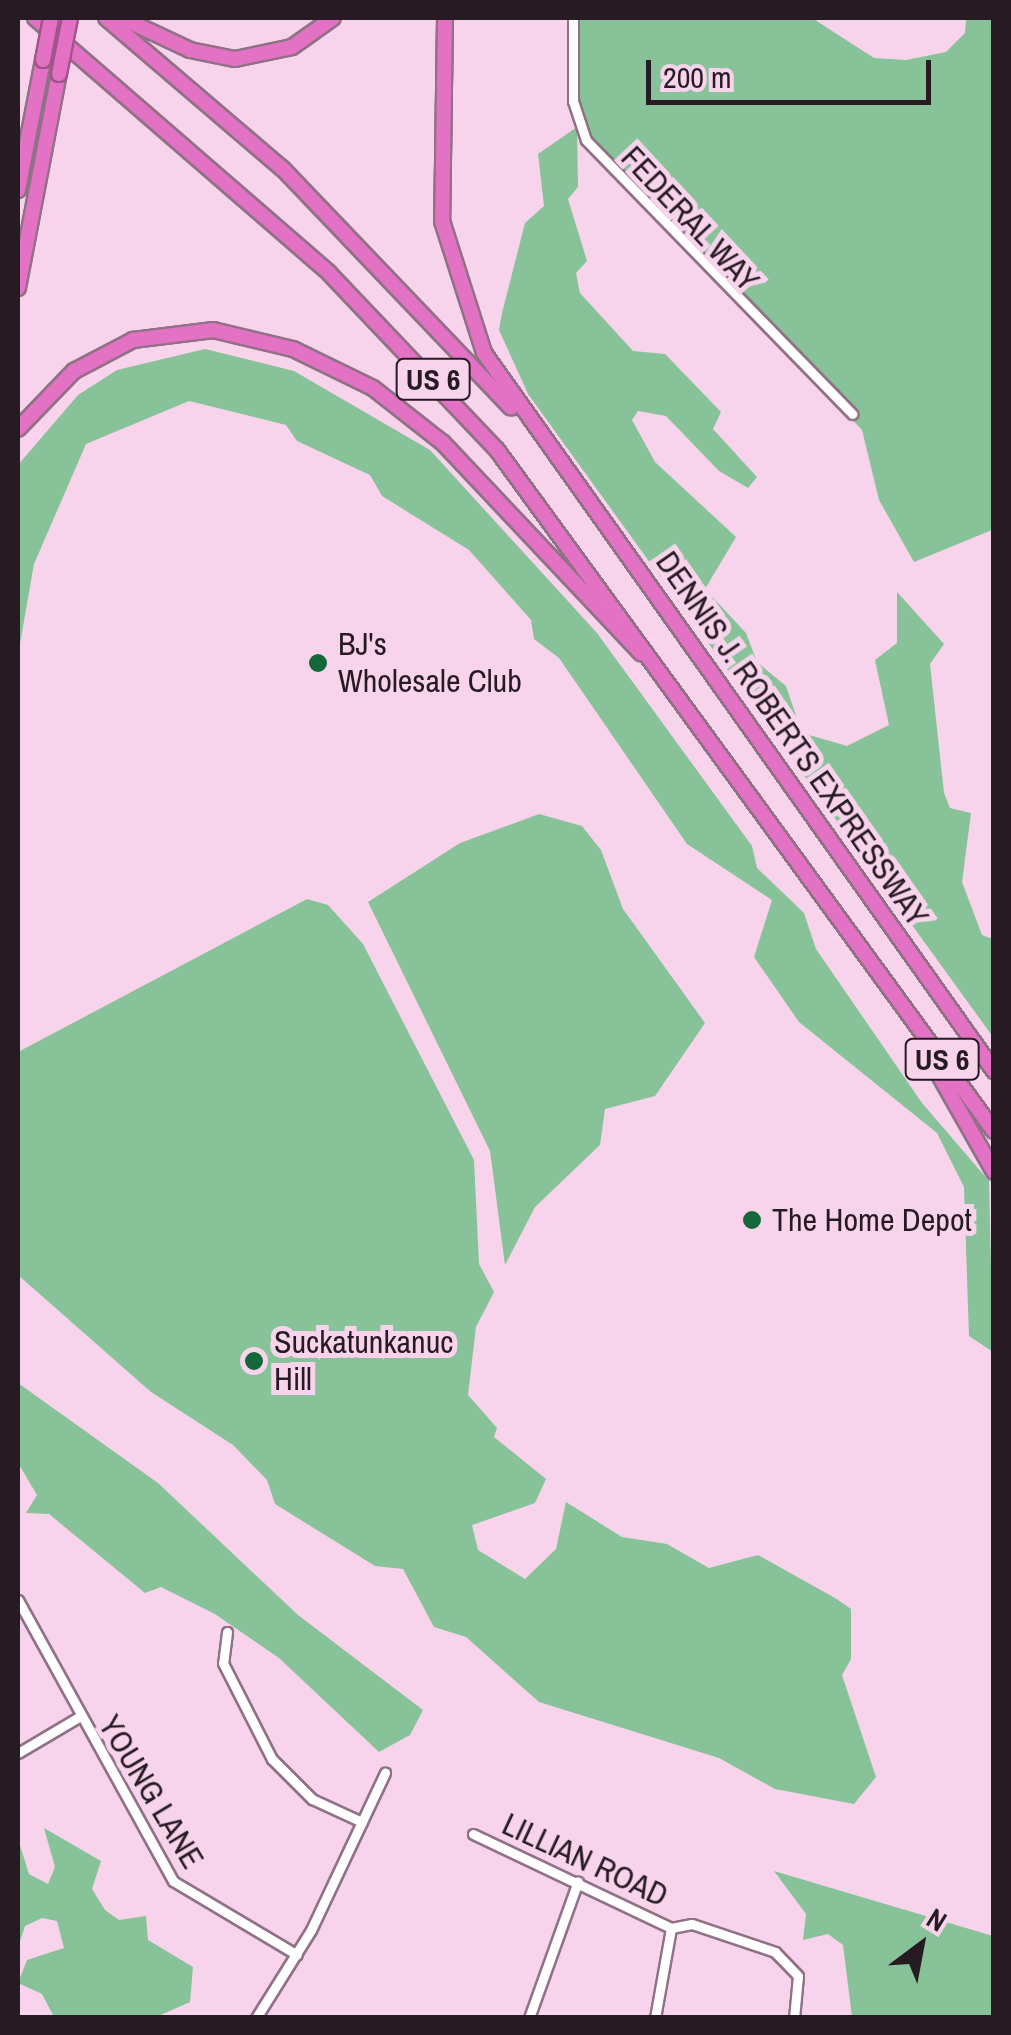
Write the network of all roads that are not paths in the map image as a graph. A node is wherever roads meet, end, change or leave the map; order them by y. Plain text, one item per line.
1 (35, 18) edge
2 (51, 18) edge
3 (70, 18) edge
4 (106, 18) edge
5 (122, 18) edge
6 (333, 18) edge
7 (445, 18) edge
8 (573, 18) edge
9 (18, 190) edge
10 (18, 288) edge
11 (852, 414) dead end
12 (18, 429) edge
13 (544, 440) junction
14 (696, 716) junction
15 (888, 921) junction
16 (888, 989) junction
17 (994, 1054) edge
18 (994, 1071) edge
19 (994, 1132) edge
20 (994, 1172) edge
21 (18, 1600) edge
22 (226, 1632) dead end
23 (77, 1718) junction
24 (18, 1753) edge
25 (385, 1773) dead end
26 (362, 1822) junction
27 (473, 1834) dead end
28 (578, 1881) junction
29 (671, 1928) junction
30 (296, 1955) junction
31 (256, 2018) edge
32 (529, 2018) edge
33 (655, 2018) edge
34 (794, 2018) edge

1 - 14 highway, US 6
2 - 9 highway, bridge
3 - 10 highway, bridge
4 - 13 highway
5 - 6 highway
7 - 13 highway, US 6
8 - 11 street, FEDERAL WAY
12 - 14 highway
13 - 15 highway, DENNIS J. ROBERTS EXPRESSWAY / US 6
14 - 16 highway, DENNIS J. ROBERTS EXPRESSWAY / US 6
15 - 17 highway
15 - 18 highway, DENNIS J. ROBERTS EXPRESSWAY / US 6
16 - 19 highway, DENNIS J. ROBERTS EXPRESSWAY / US 6
16 - 20 highway
21 - 23 street, YOUNG LANE
22 - 26 street
23 - 24 street
23 - 30 street, YOUNG LANE
25 - 26 street
26 - 30 street
27 - 28 street, LILLIAN ROAD
28 - 29 street, LILLIAN ROAD
28 - 32 street
29 - 33 street
29 - 34 street, LILLIAN ROAD
30 - 31 street

